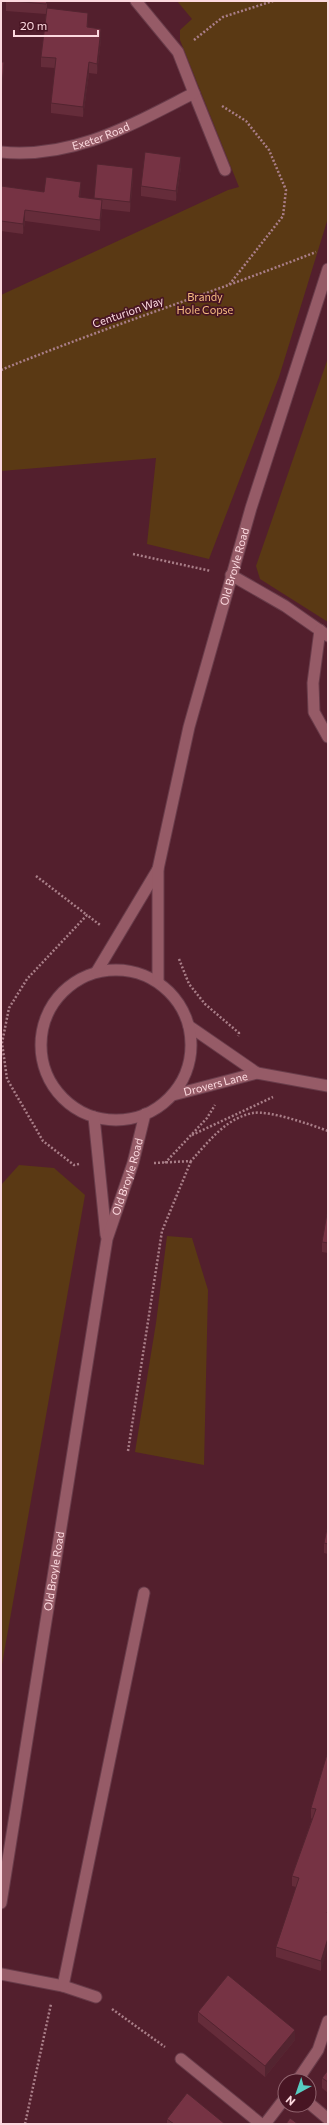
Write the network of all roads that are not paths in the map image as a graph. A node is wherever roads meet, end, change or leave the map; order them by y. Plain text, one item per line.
1 (136, 1) edge
2 (194, 93) junction
3 (1, 152) edge
4 (224, 170) dead end
5 (328, 269) edge
6 (231, 575) junction
7 (324, 633) edge
8 (328, 737) edge
9 (158, 869) junction
10 (97, 971) junction
11 (158, 982) junction
12 (189, 1026) junction
13 (257, 1073) junction
14 (328, 1086) edge
15 (173, 1094) junction
16 (145, 1114) junction
17 (94, 1117) junction
18 (106, 1239) junction
19 (144, 1593) dead end
20 (1, 1903) edge
21 (1, 1974) edge
22 (63, 1986) junction
23 (96, 1997) road end
24 (328, 2021) edge
25 (182, 2059) road end
26 (302, 2073) edge
27 (277, 2108) edge
28 (317, 2110) edge
29 (328, 2119) edge
30 (262, 2124) edge
31 (265, 2124) edge

1 - 2 main road
2 - 3 main road, Exeter Road
2 - 4 main road
5 - 6 main road, Old Broyle Road
6 - 7 main road
6 - 9 main road, Old Broyle Road
7 - 8 main road
9 - 10 main road, Old Broyle Road
9 - 11 main road, Old Broyle Road
10 - 11 main road
10 - 17 main road
11 - 12 main road
12 - 13 main road, Drovers Lane
12 - 15 main road
13 - 14 main road, Drovers Lane
13 - 15 main road, Drovers Lane
15 - 16 main road
16 - 17 main road
16 - 18 main road, Old Broyle Road
17 - 18 main road, Old Broyle Road
18 - 20 main road, Old Broyle Road
19 - 22 main road
21 - 22 main road
22 - 23 main road
24 - 26 main road
25 - 30 main road
27 - 31 main road
28 - 29 main road

